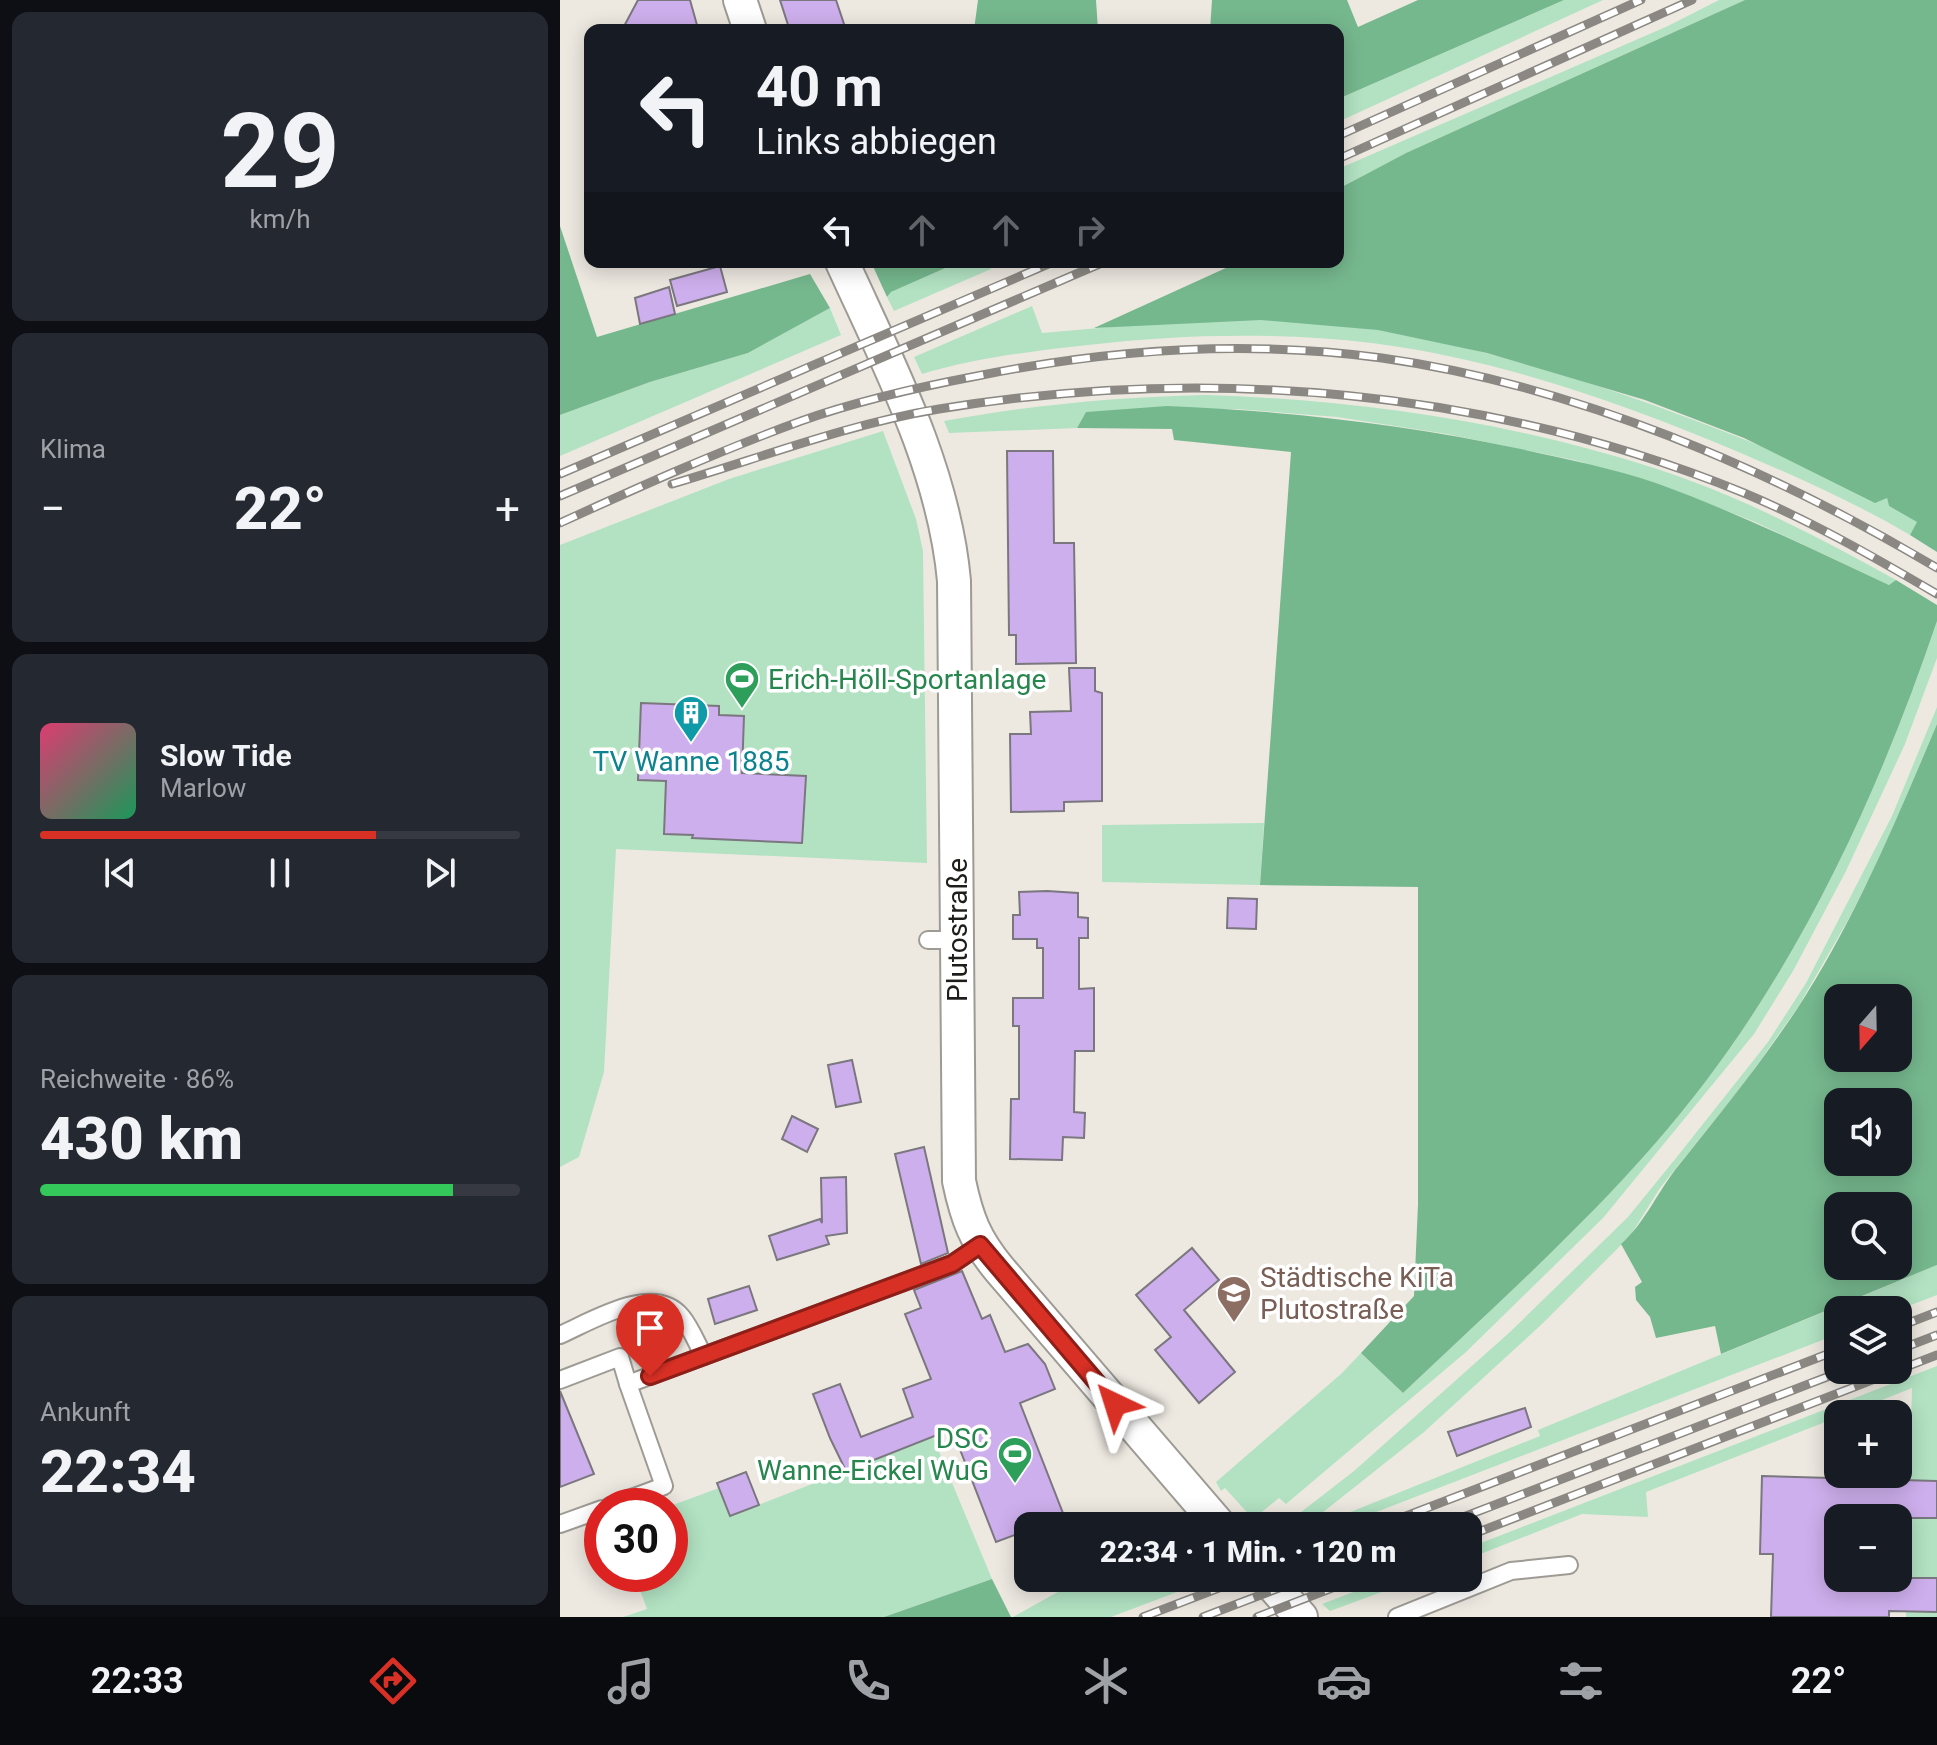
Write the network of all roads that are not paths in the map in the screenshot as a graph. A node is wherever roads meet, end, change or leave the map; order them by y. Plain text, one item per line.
1 (740, 0) edge
2 (748, 24) edge
3 (845, 268) edge
4 (980, 1245) junction
5 (560, 1335) edge
6 (704, 1356) junction
7 (560, 1380) edge
8 (628, 1384) junction
9 (659, 1488) edge
10 (1208, 1512) edge
11 (584, 1515) edge
12 (560, 1524) edge
13 (1569, 1565) dead end
14 (1279, 1592) edge
15 (1301, 1617) edge
16 (1397, 1617) edge

1 - 2 street
3 - 4 street, Plutostraße
4 - 6 lane
4 - 10 street, Plutostraße
5 - 6 lane
6 - 8 lane
7 - 8 lane
8 - 9 lane
11 - 12 lane
13 - 16 lane
14 - 15 street

